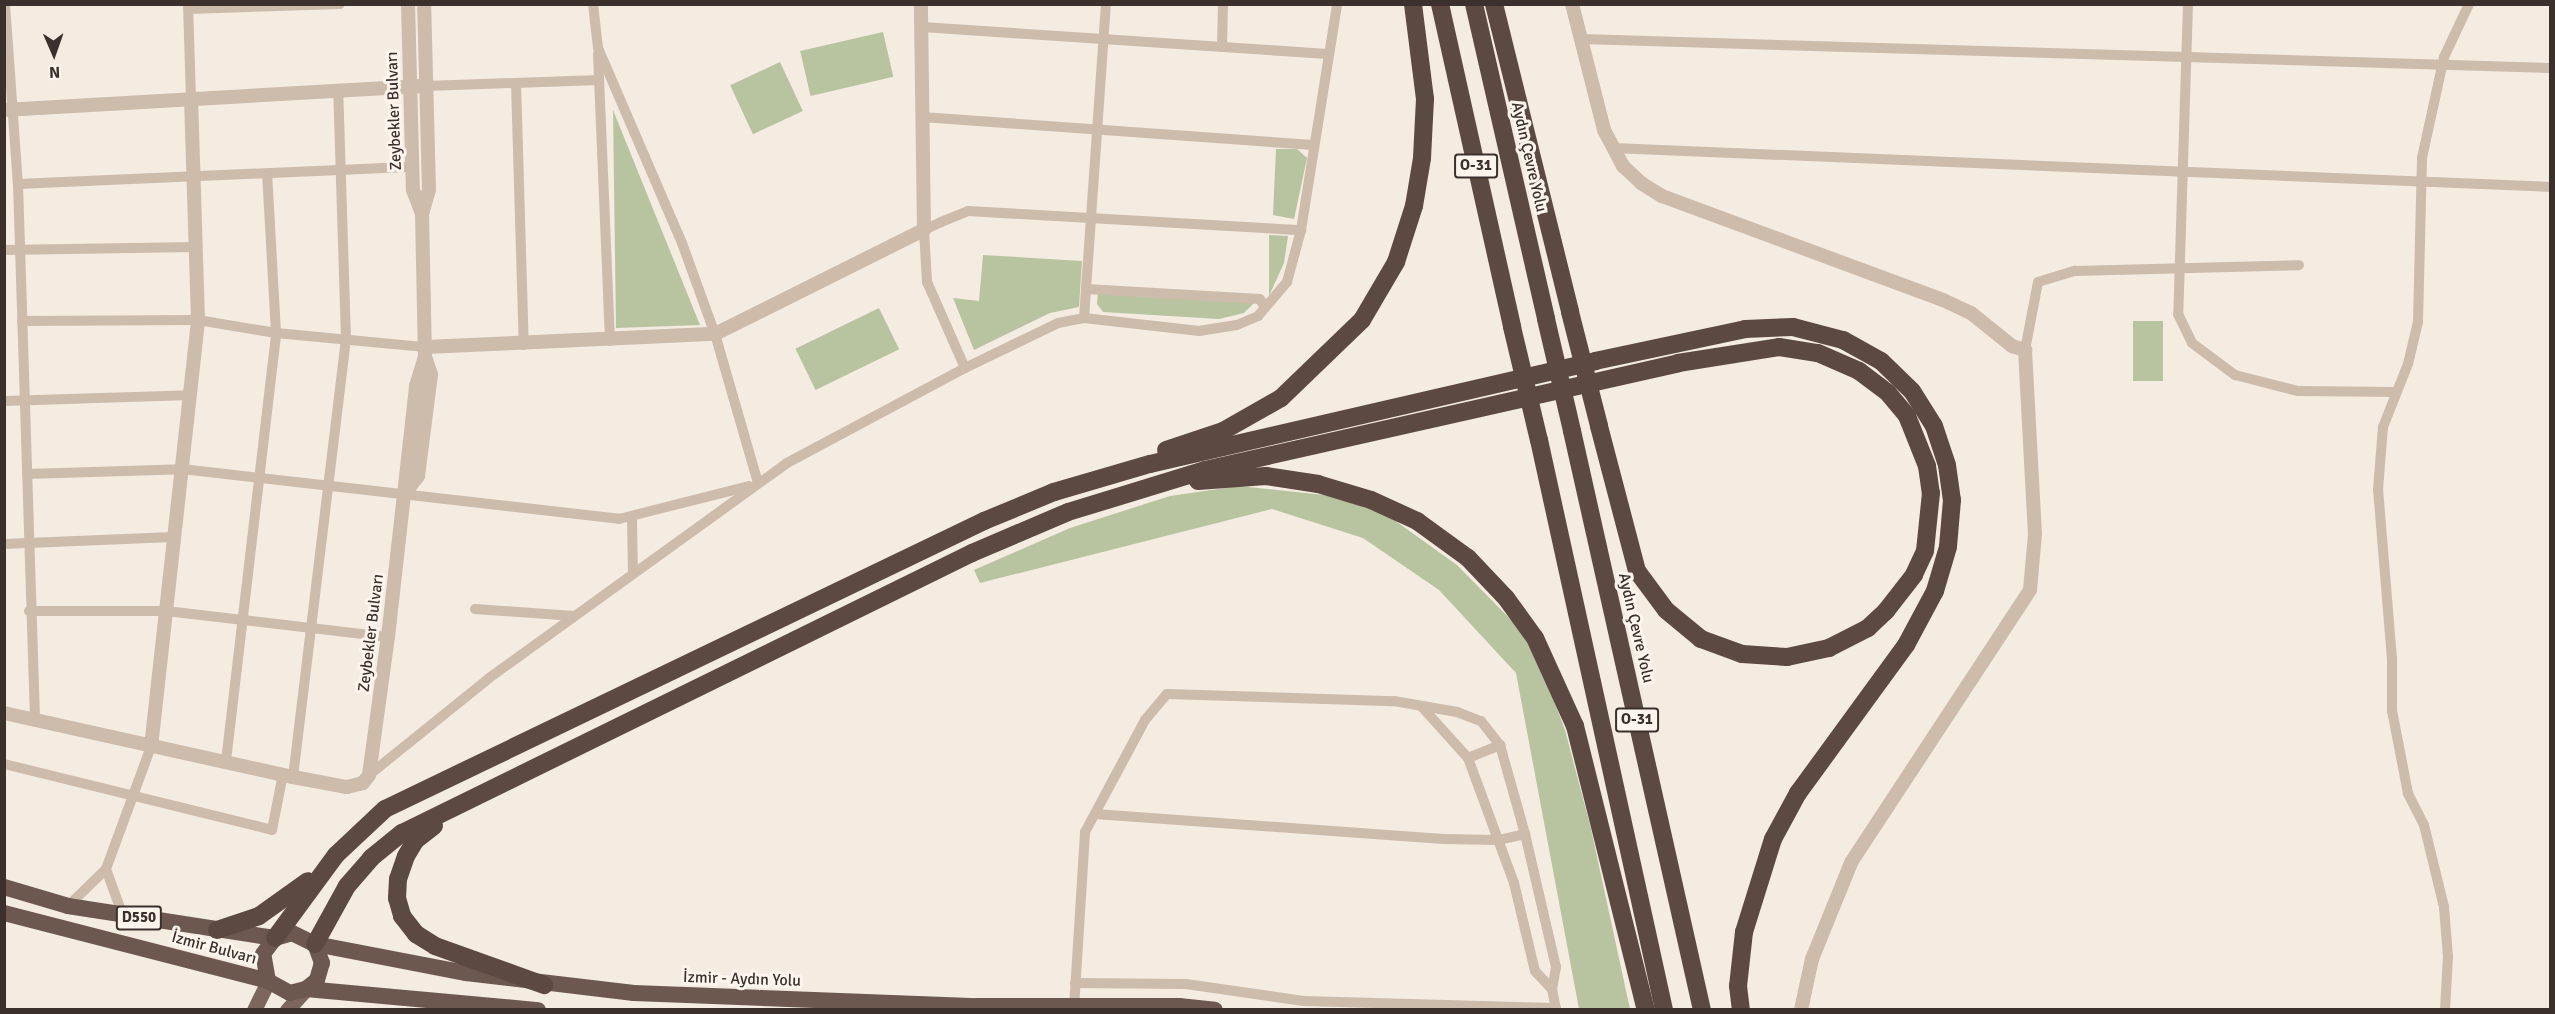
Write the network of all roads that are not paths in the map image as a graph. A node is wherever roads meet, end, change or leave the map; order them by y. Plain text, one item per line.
1 (5, 4) edge
2 (340, 4) edge
3 (408, 4) edge
4 (424, 4) edge
5 (593, 4) edge
6 (921, 4) edge
7 (1106, 4) edge
8 (1223, 4) edge
9 (1337, 4) edge
10 (1413, 4) edge
11 (1440, 4) edge
12 (1474, 4) edge
13 (1494, 4) edge
14 (1572, 4) edge
15 (2188, 4) edge
16 (2469, 4) edge
17 (188, 7) edge
18 (922, 27) junction
19 (1104, 39) junction
20 (1581, 39) junction
21 (1222, 47) junction
22 (598, 48) junction
23 (1327, 54) junction
24 (2186, 55) junction
25 (2441, 65) junction
26 (2550, 68) edge
27 (599, 80) junction
28 (516, 83) junction
29 (426, 86) junction
30 (410, 87) junction
31 (338, 89) junction
32 (191, 98) junction
33 (9, 110) edge
34 (922, 117) junction
35 (1096, 128) junction
36 (1313, 145) junction
37 (1613, 148) junction
38 (413, 167) junction
39 (341, 171) junction
40 (2182, 172) junction
41 (267, 173) junction
42 (192, 176) junction
43 (2420, 183) junction
44 (18, 184) junction
45 (2550, 187) edge
46 (422, 214) junction
47 (1090, 217) junction
48 (924, 230) junction
49 (1301, 230) junction
50 (195, 247) junction
51 (20, 249) junction
52 (4, 250) edge
53 (2299, 266) dead end
54 (2180, 268) junction
55 (1086, 289) junction
56 (1265, 308) junction
57 (1084, 318) junction
58 (198, 320) junction
59 (22, 321) junction
60 (276, 333) junction
61 (715, 334) junction
62 (346, 339) junction
63 (610, 340) junction
64 (524, 345) junction
65 (2025, 350) junction
66 (425, 352) junction
67 (965, 368) junction
68 (2395, 392) junction
69 (191, 395) junction
70 (25, 400) junction
71 (4, 401) edge
72 (182, 469) junction
73 (27, 474) junction
74 (258, 478) junction
75 (758, 483) junction
76 (329, 486) junction
77 (1134, 490) junction
78 (1054, 492) junction
79 (404, 494) junction
80 (632, 518) junction
81 (173, 537) junction
82 (4, 544) edge
83 (27, 544) junction
84 (633, 573) junction
85 (475, 609) dead end
86 (29, 611) junction
87 (166, 611) junction
88 (574, 616) junction
89 (241, 619) junction
90 (313, 628) junction
91 (388, 637) junction
92 (1420, 706) junction
93 (4, 714) edge
94 (35, 718) junction
95 (1500, 745) junction
96 (151, 747) junction
97 (1468, 758) junction
98 (226, 761) junction
99 (4, 764) edge
100 (369, 775) junction
101 (288, 776) junction
102 (133, 797) junction
103 (469, 799) junction
104 (1095, 814) junction
105 (1525, 834) junction
106 (1499, 840) junction
107 (336, 855) junction
108 (106, 869) junction
109 (4, 887) edge
110 (68, 906) junction
111 (4, 913) edge
112 (123, 916) junction
113 (217, 930) junction
114 (275, 939) junction
115 (315, 944) junction
116 (268, 981) junction
117 (1075, 984) junction
118 (544, 985) junction
119 (306, 989) junction
120 (1552, 989) junction
121 (1074, 1008) edge
122 (1164, 1008) edge
123 (1209, 1009) edge
124 (1556, 1009) edge
125 (255, 1010) edge
126 (287, 1010) edge
127 (538, 1010) edge
128 (1215, 1010) edge
129 (1647, 1010) edge
130 (1664, 1010) edge
131 (1702, 1010) edge
132 (1741, 1010) edge
133 (1801, 1010) edge
134 (2445, 1010) edge

1 - 33 street
2 - 17 street
3 - 30 street, Zeybekler Bulvarı
4 - 29 street, Zeybekler Bulvarı
5 - 22 street
6 - 18 street
7 - 19 street
8 - 21 street
9 - 23 street
10 - 78 highway
11 - 130 highway, O-31, bridge
12 - 131 highway, Aydın Çevre Yolu / O-31, bridge
13 - 77 highway, bridge
14 - 20 street
15 - 24 street
16 - 25 street
17 - 32 street
18 - 19 street
18 - 34 street
19 - 21 street
19 - 35 street
20 - 24 street
20 - 37 street
21 - 23 street
22 - 27 street
22 - 61 street
23 - 36 street
24 - 25 street
24 - 40 street
25 - 26 street
25 - 43 street
27 - 28 street
27 - 63 street
28 - 29 street
28 - 64 street
29 - 30 street
29 - 46 street, Zeybekler Bulvarı
30 - 31 street
30 - 38 street, Zeybekler Bulvarı
31 - 32 street
31 - 39 street
32 - 33 street
32 - 42 street
33 - 44 street
34 - 35 street
34 - 48 street
35 - 36 street
35 - 47 street
36 - 49 street
37 - 40 street
37 - 65 street
38 - 39 street
38 - 46 street, Zeybekler Bulvarı
39 - 41 street
39 - 62 street
40 - 43 street
40 - 54 street
41 - 42 street
41 - 60 street
42 - 44 street
42 - 50 street
43 - 45 street
43 - 68 street
44 - 51 street
46 - 66 street, Zeybekler Bulvarı
47 - 48 street
47 - 49 street
47 - 55 street
48 - 61 street
48 - 67 street
49 - 56 street
50 - 51 street
50 - 58 street
51 - 52 street
51 - 59 street
53 - 54 street
54 - 65 street
54 - 68 street
55 - 56 street
55 - 57 street
56 - 57 street
57 - 67 street
58 - 59 street
58 - 60 street
58 - 69 street
59 - 70 street
60 - 62 street
60 - 74 street
61 - 63 street
61 - 75 street
62 - 66 street
62 - 76 street
63 - 64 street
64 - 66 street
65 - 133 street
66 - 79 street, Zeybekler Bulvarı
67 - 75 street
68 - 134 street
69 - 70 street
69 - 72 street
70 - 71 street
70 - 73 street
72 - 73 street
72 - 74 street
72 - 81 street
73 - 83 street
74 - 76 street
74 - 89 street
75 - 80 street
75 - 84 street
76 - 79 street
76 - 90 street
77 - 103 highway
77 - 129 highway
78 - 107 highway
78 - 132 highway
79 - 80 street
79 - 91 street, Zeybekler Bulvarı
80 - 84 street
81 - 83 street
81 - 87 street
82 - 83 street
83 - 86 street
84 - 88 street
85 - 88 street
86 - 87 street
86 - 94 street
87 - 89 street
87 - 96 street
88 - 100 street
89 - 90 street
89 - 98 street
90 - 91 street
90 - 101 street
91 - 100 street, Zeybekler Bulvarı
92 - 95 street
92 - 97 street
92 - 104 street
93 - 94 street
94 - 96 street
95 - 97 street
95 - 105 street
96 - 98 street
96 - 102 street
97 - 106 street
98 - 101 street
99 - 102 street
100 - 101 street
101 - 102 street
102 - 108 street
103 - 115 highway
103 - 118 highway
104 - 106 street
104 - 117 street
105 - 106 street
105 - 120 street
106 - 120 street
107 - 113 highway
107 - 114 highway
108 - 110 street
108 - 112 street
109 - 110 highway, İzmir Bulvarı / D550
110 - 112 highway, İzmir Bulvarı / D550
111 - 116 highway, İzmir Bulvarı / D550
112 - 113 highway, İzmir Bulvarı / D550
113 - 114 highway, İzmir Bulvarı / D550
114 - 115 highway, İzmir - Aydın Yolu / D550
114 - 116 highway
115 - 118 highway, İzmir - Aydın Yolu / D550
115 - 119 highway
116 - 119 highway, İzmir Bulvarı / D550
116 - 125 main road
117 - 121 street
117 - 124 street
118 - 121 highway, İzmir - Aydın Yolu / D550
119 - 126 main road
119 - 127 highway, D550
120 - 124 street
121 - 122 highway, İzmir - Aydın Yolu / D550
122 - 123 highway, İzmir - Aydın Yolu / D550
123 - 128 highway, İzmir - Aydın Yolu / D550

